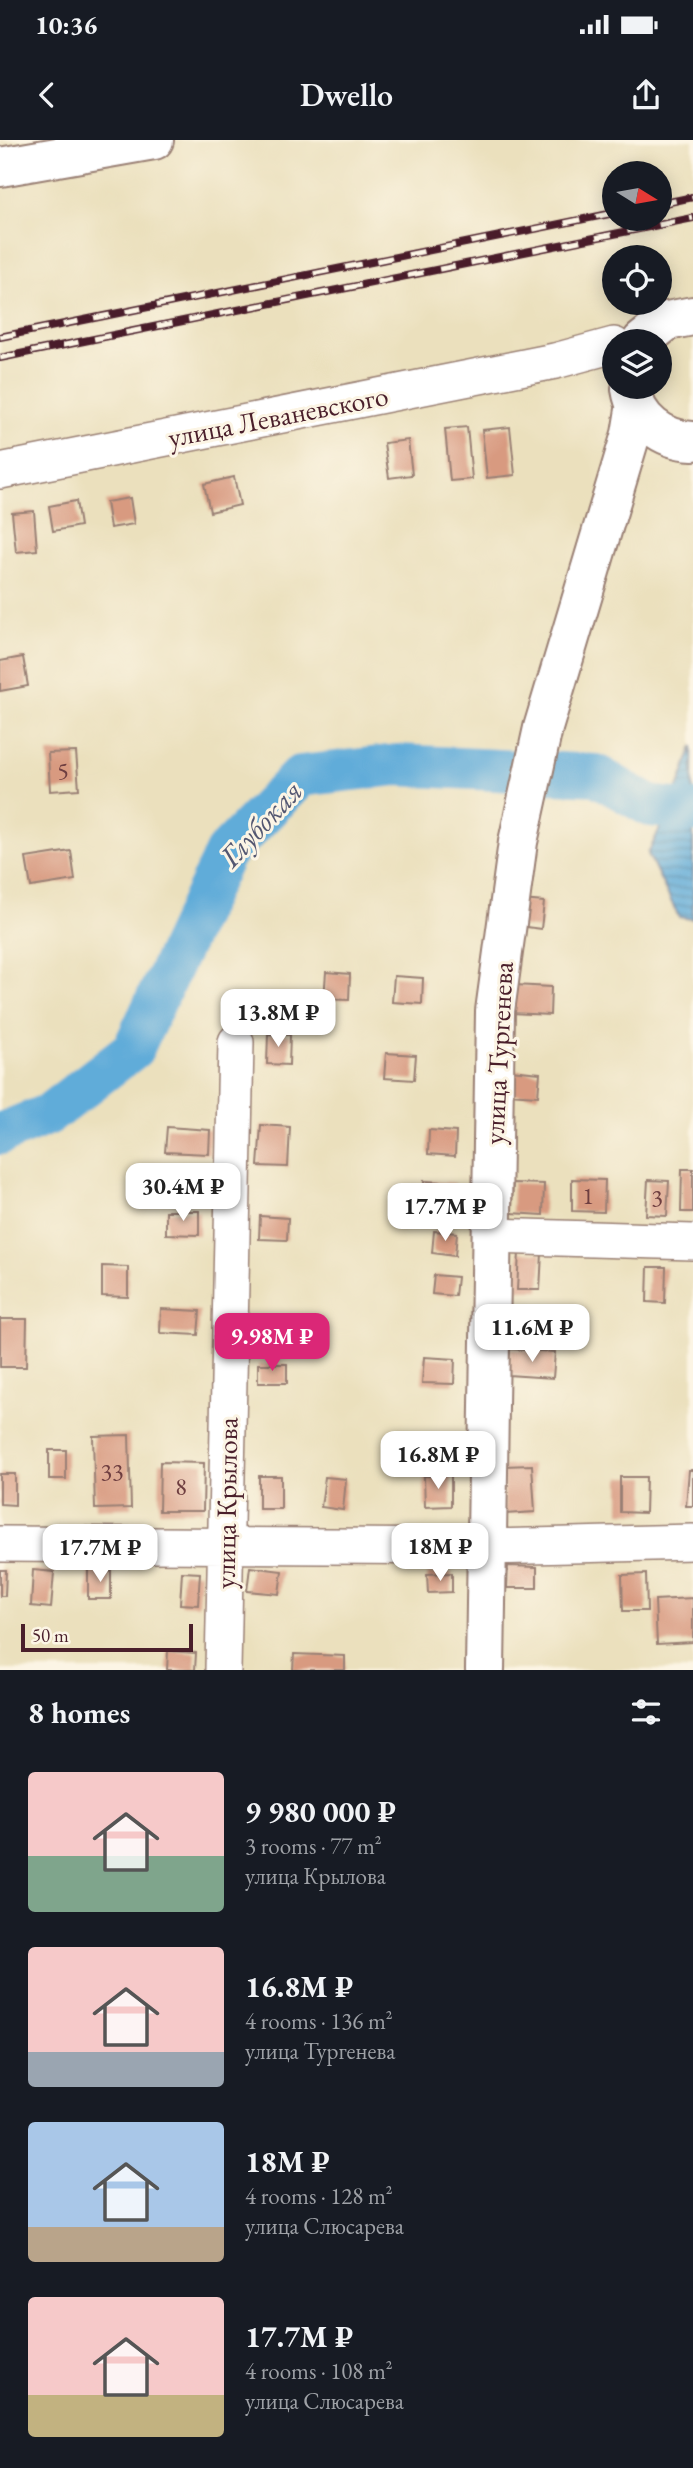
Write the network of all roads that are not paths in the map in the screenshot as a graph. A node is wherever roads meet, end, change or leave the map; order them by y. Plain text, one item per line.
1 (153, 140) edge
2 (0, 167) edge
3 (693, 316) edge
4 (654, 329) edge
5 (602, 348) edge
6 (555, 361) junction
7 (602, 374) edge
8 (626, 399) edge
9 (633, 399) edge
10 (687, 440) edge
11 (0, 471) edge
12 (614, 491) junction
13 (236, 1042) dead end
14 (492, 1236) junction
15 (693, 1242) edge
16 (693, 1542) edge
17 (0, 1544) edge
18 (225, 1545) junction
19 (487, 1547) junction
20 (223, 1670) edge
21 (485, 1670) edge

1 - 2 main road
3 - 4 main road
5 - 6 street, улица Леваневского
6 - 7 street, улица Леваневского
6 - 11 street, улица Леваневского
8 - 12 main road, улица Тургенева
9 - 10 main road
10 - 12 main road, улица Тургенева
12 - 14 main road, улица Тургенева
13 - 18 street, улица Крылова
14 - 15 street
14 - 19 main road, улица Тургенева
16 - 19 street
17 - 18 street
18 - 19 street
18 - 20 street, улица Крылова
19 - 21 main road, улица Тургенева

